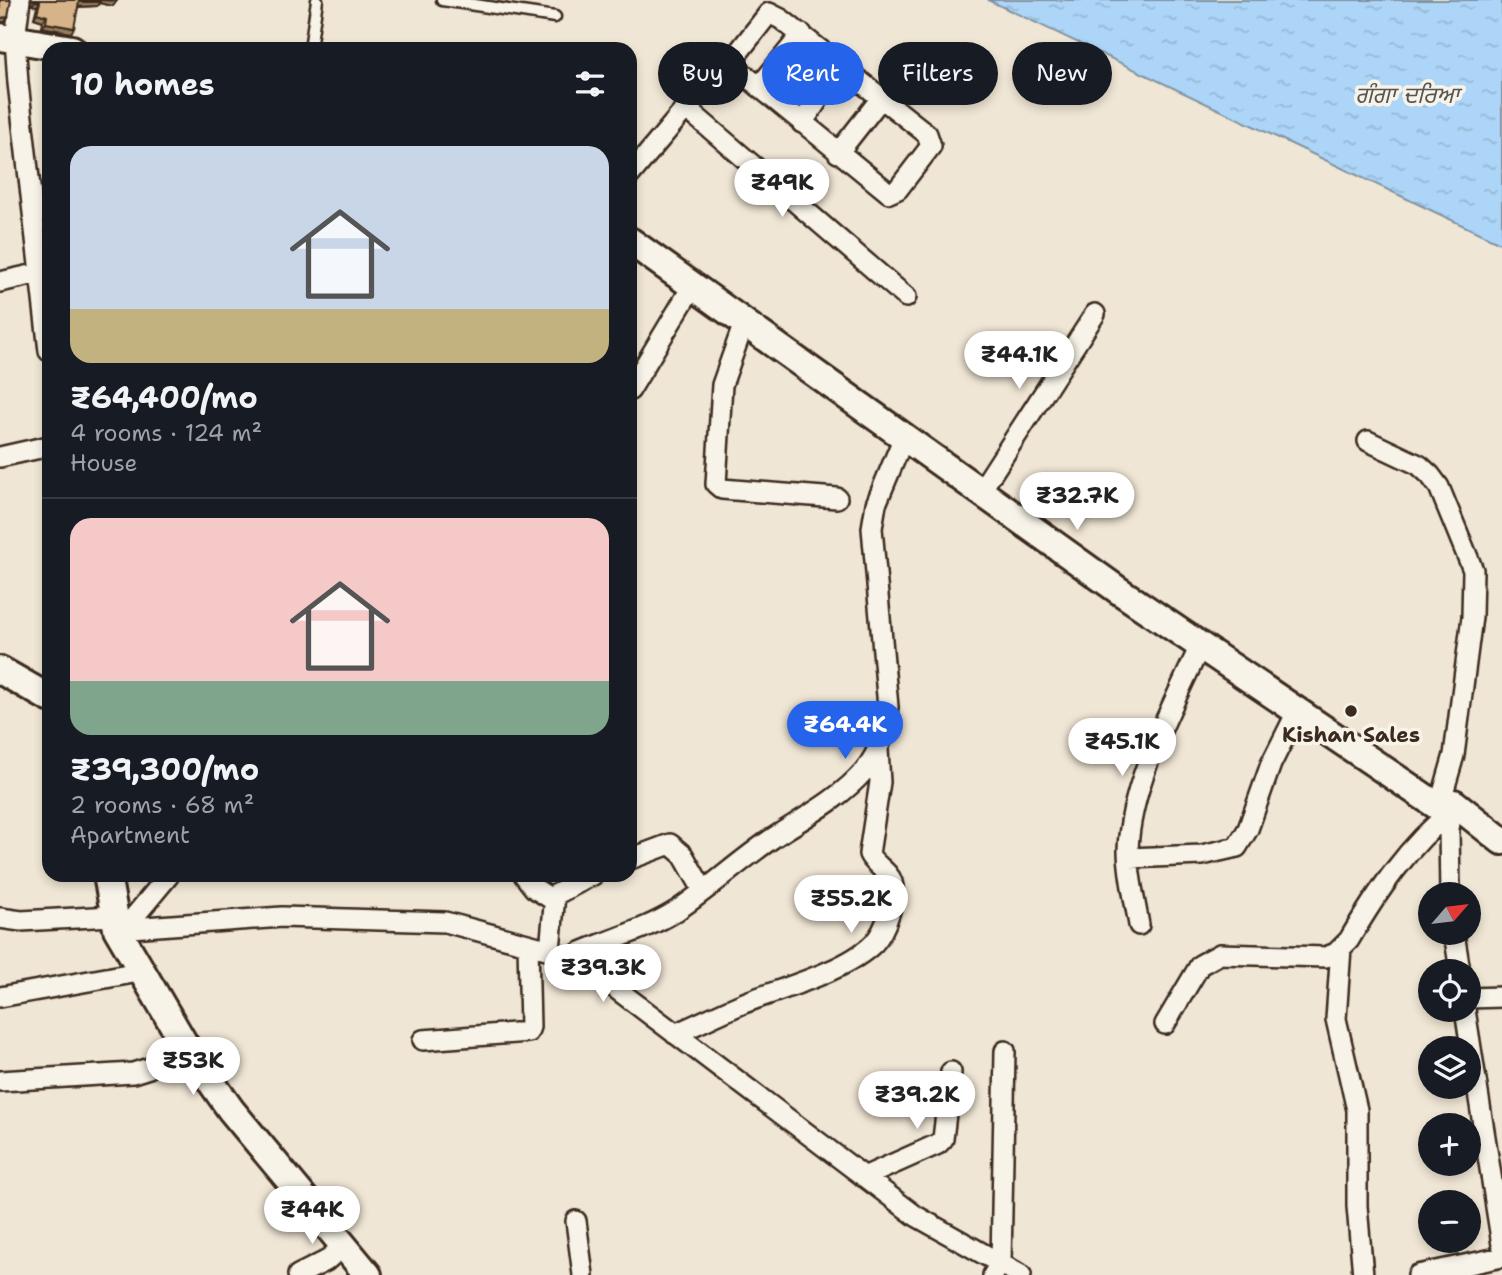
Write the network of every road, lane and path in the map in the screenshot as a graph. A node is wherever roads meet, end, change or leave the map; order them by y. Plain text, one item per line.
1 (20, 0) edge
2 (317, 0) edge
3 (442, 0) edge
4 (555, 18) dead end
5 (802, 34) junction
6 (8, 38) edge
7 (311, 42) edge
8 (746, 42) edge
9 (812, 42) edge
10 (42, 44) edge
11 (748, 78) edge
12 (864, 83) edge
13 (759, 87) junction
14 (878, 94) edge
15 (878, 102) edge
16 (689, 105) edge
17 (814, 105) edge
18 (892, 105) edge
19 (686, 108) junction
20 (802, 123) junction
21 (838, 153) junction
22 (637, 167) edge
23 (637, 246) edge
24 (40, 273) junction
25 (0, 282) edge
26 (692, 287) junction
27 (42, 290) edge
28 (906, 297) dead end
29 (1095, 314) dead end
30 (744, 323) junction
31 (637, 378) edge
32 (904, 437) junction
33 (1368, 441) dead end
34 (42, 448) edge
35 (0, 457) edge
36 (980, 492) junction
37 (837, 498) dead end
38 (1200, 646) junction
39 (0, 670) edge
40 (42, 694) edge
41 (1297, 712) junction
42 (878, 750) junction
43 (1448, 807) junction
44 (1502, 841) edge
45 (637, 856) edge
46 (1129, 858) junction
47 (108, 882) edge
48 (162, 882) edge
49 (529, 882) edge
50 (579, 882) edge
51 (1450, 882) edge
52 (703, 890) junction
53 (553, 901) junction
54 (0, 918) edge
55 (117, 925) junction
56 (1139, 925) dead end
57 (528, 944) junction
58 (1341, 948) junction
59 (550, 950) junction
60 (569, 961) junction
61 (139, 972) junction
62 (0, 997) edge
63 (1502, 997) edge
64 (1481, 998) edge
65 (1467, 1022) edge
66 (1164, 1024) dead end
67 (675, 1034) junction
68 (424, 1040) dead end
69 (185, 1045) junction
70 (1005, 1051) dead end
71 (951, 1072) dead end
72 (0, 1081) edge
73 (864, 1177) junction
74 (576, 1221) dead end
75 (1502, 1245) edge
76 (344, 1246) junction
77 (1502, 1257) edge
78 (997, 1269) edge
79 (298, 1275) edge
80 (368, 1275) edge
81 (583, 1275) edge
82 (1021, 1275) edge
83 (1363, 1275) edge
84 (1418, 1275) edge

1 - 6 street
2 - 7 lane
3 - 4 lane
5 - 8 street
5 - 9 street
5 - 13 street
6 - 10 main road
6 - 24 street
11 - 13 street
12 - 14 street
13 - 20 street
15 - 21 street
16 - 19 street
17 - 20 street
18 - 21 street
19 - 22 street
19 - 28 street
20 - 21 street
23 - 26 main road
24 - 25 street
24 - 27 street
26 - 30 main road
26 - 31 street
29 - 36 street
30 - 32 main road
30 - 37 street
32 - 36 main road
32 - 42 street
33 - 43 street
34 - 35 street
36 - 38 main road
38 - 41 main road
38 - 46 street
39 - 40 main road
41 - 43 main road
41 - 46 street
42 - 52 street
42 - 67 street
43 - 44 main road
43 - 51 street
43 - 58 street
45 - 52 street
46 - 56 street
47 - 55 main road
48 - 55 street
49 - 53 street
50 - 53 street
52 - 60 street
53 - 59 street
54 - 55 street
55 - 57 street
55 - 61 main road
57 - 59 street
57 - 68 street
58 - 66 street
58 - 83 street
59 - 60 street
60 - 67 street
61 - 62 street
61 - 69 main road
63 - 64 street
65 - 75 street
67 - 73 street
69 - 72 street
69 - 76 main road
70 - 78 street
71 - 73 street
73 - 78 street
74 - 81 street
76 - 79 street
76 - 80 main road
77 - 84 street
78 - 82 street

